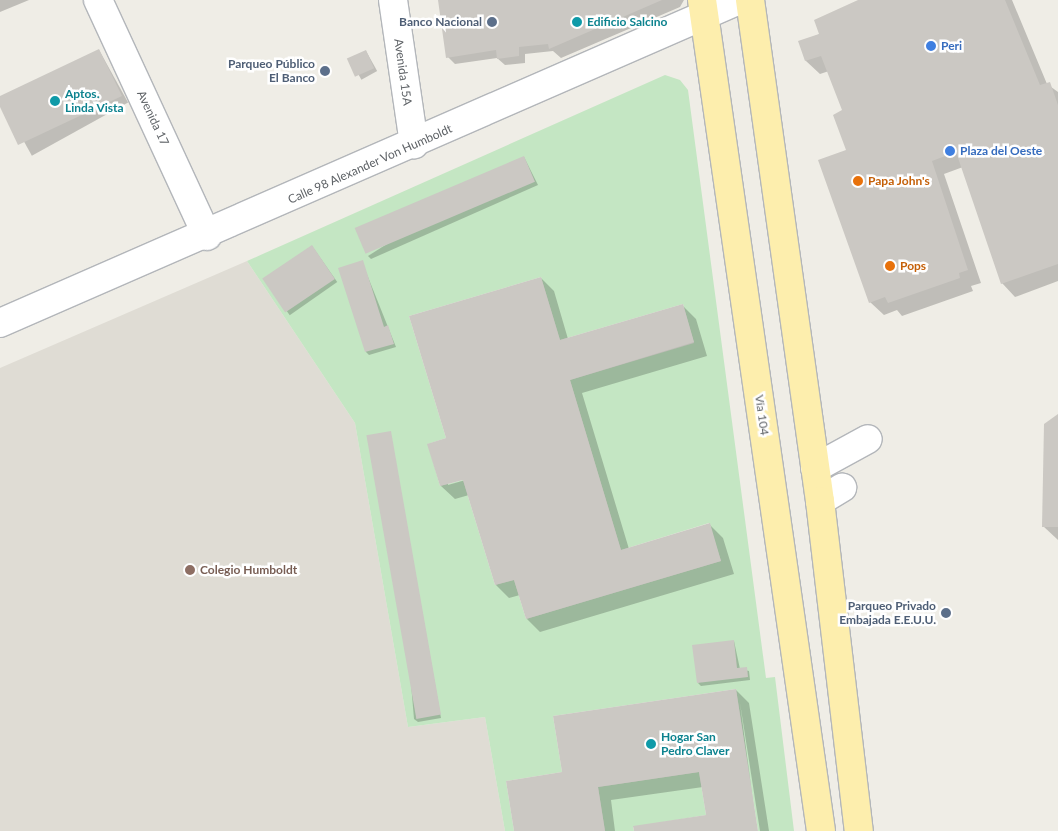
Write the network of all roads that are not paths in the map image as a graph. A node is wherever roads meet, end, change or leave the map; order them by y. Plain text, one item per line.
1 (98, 0) edge
2 (393, 0) edge
3 (738, 0) edge
4 (750, 0) edge
5 (703, 9) edge
6 (414, 144) junction
7 (207, 236) junction
8 (0, 323) edge
9 (868, 439) dead end
10 (815, 468) junction
11 (821, 831) edge
12 (859, 831) edge

1 - 7 street, Avenida 17
2 - 6 street, Avenida 15A
3 - 5 street, Calle 98 Alexander Von Humboldt
4 - 10 main road
5 - 6 street, Calle 98 Alexander Von Humboldt
5 - 11 main road, Vía 104
6 - 7 street, Calle 98 Alexander Von Humboldt
7 - 8 street, Calle 98 Alexander Von Humboldt
9 - 10 street
10 - 12 main road

